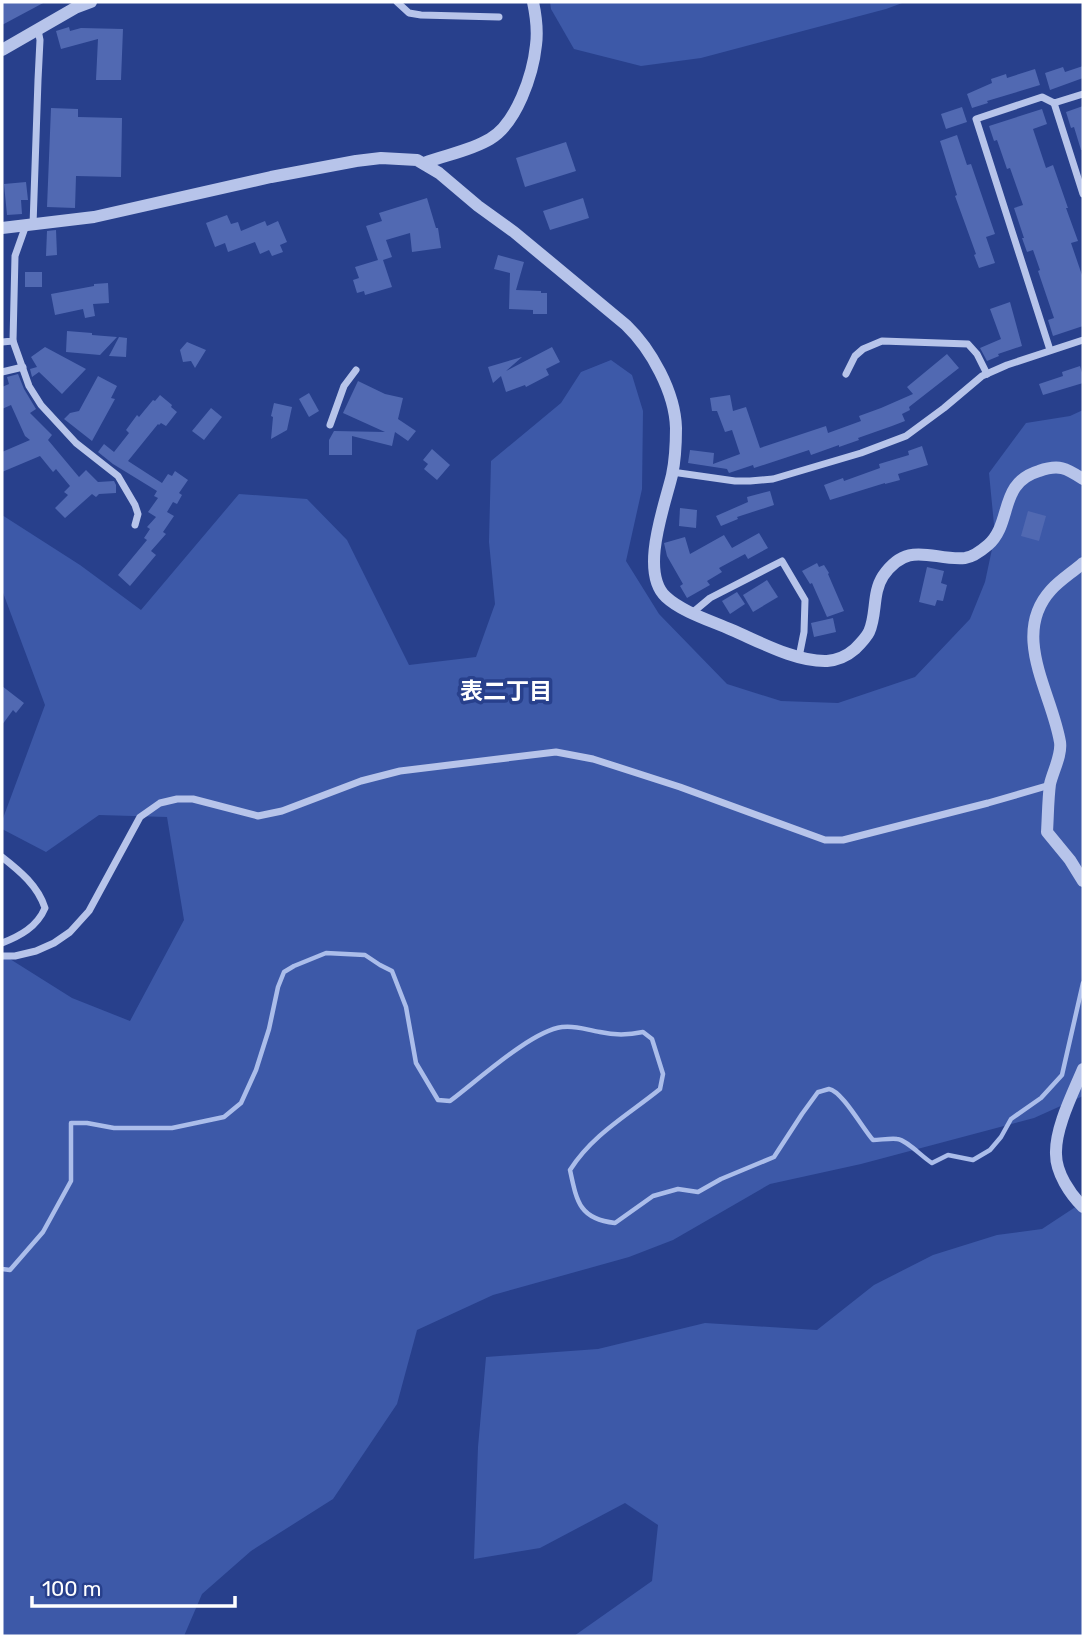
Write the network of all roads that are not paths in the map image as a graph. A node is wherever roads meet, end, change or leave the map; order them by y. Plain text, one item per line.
1 (91, 2) edge
2 (397, 2) edge
3 (533, 2) edge
4 (499, 17) dead end
5 (38, 29) junction
6 (2, 50) edge
7 (1083, 94) edge
8 (1054, 103) junction
9 (424, 163) junction
10 (1083, 194) edge
11 (29, 225) junction
12 (2, 228) edge
13 (1083, 340) edge
14 (13, 341) junction
15 (2, 342) edge
16 (1050, 351) junction
17 (23, 367) junction
18 (356, 370) dead end
19 (2, 372) edge
20 (846, 374) dead end
21 (987, 374) junction
22 (330, 425) dead end
23 (672, 472) junction
24 (1083, 479) edge
25 (135, 525) dead end
26 (1083, 563) edge
27 (692, 612) junction
28 (799, 657) junction
29 (1050, 785) junction
30 (2, 857) edge
31 (1083, 881) edge
32 (2, 943) edge
33 (2, 956) edge
34 (1083, 1069) edge
35 (1083, 1207) edge

1 - 5 street
2 - 4 street
3 - 9 street
5 - 6 street
5 - 11 street
7 - 8 street
8 - 10 street
8 - 16 street
9 - 11 street
9 - 23 street
11 - 12 street
11 - 14 street
13 - 16 street
14 - 15 street
14 - 17 street
16 - 21 street
17 - 19 street
17 - 25 street
18 - 22 street
20 - 21 street
21 - 23 street
23 - 27 street
24 - 28 street
26 - 29 street
27 - 28 street
27 - 28 street
29 - 31 street
29 - 33 street
30 - 32 street
34 - 35 street

